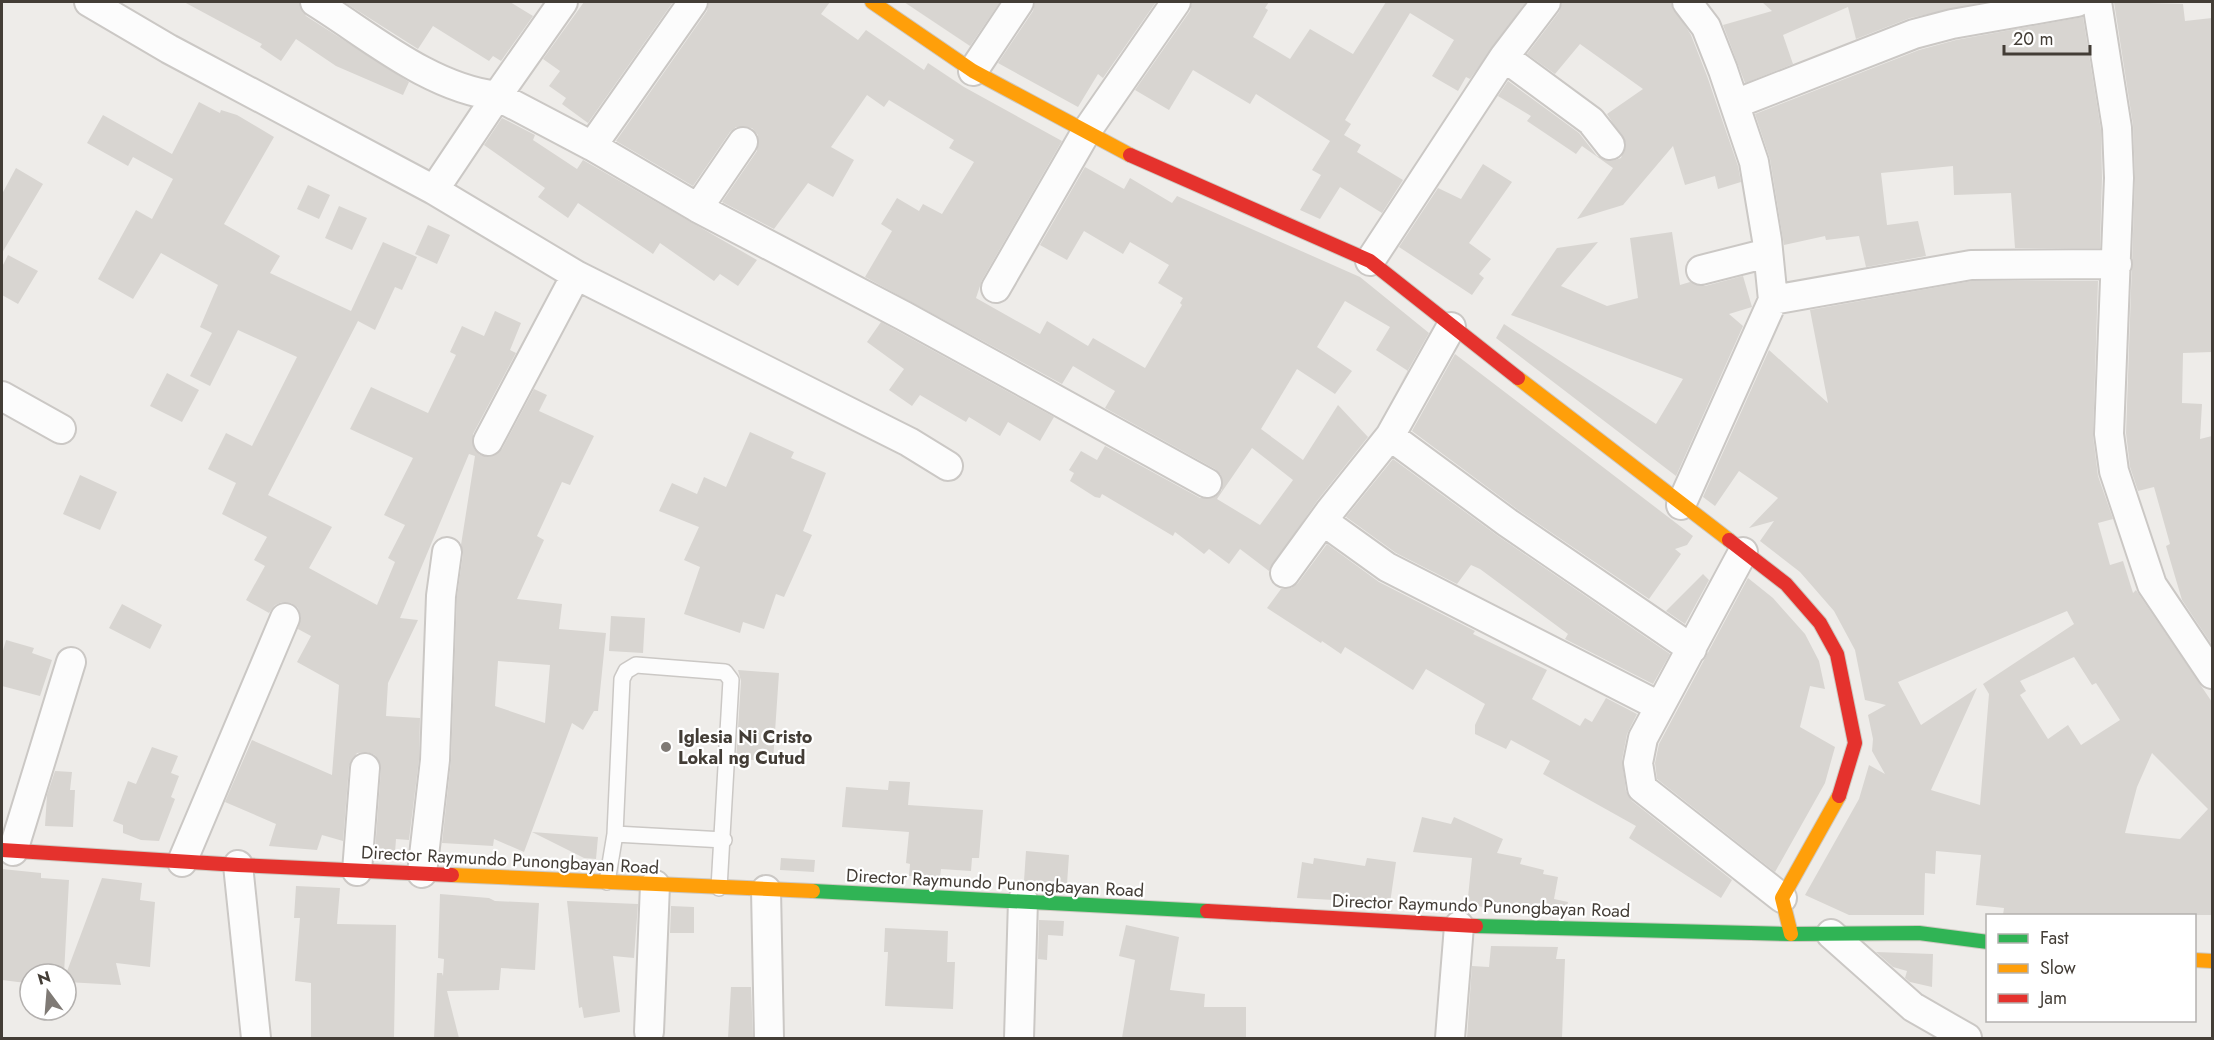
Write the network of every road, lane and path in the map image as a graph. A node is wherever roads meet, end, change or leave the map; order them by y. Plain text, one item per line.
1 (89, 2) edge
2 (315, 2) edge
3 (563, 2) edge
4 (693, 2) edge
5 (872, 2) edge
6 (1019, 2) edge
7 (1176, 2) edge
8 (1546, 2) edge
9 (1687, 2) edge
10 (2077, 2) edge
11 (2097, 2) edge
12 (1504, 57) junction
13 (973, 71) junction
14 (497, 96) junction
15 (1735, 104) junction
16 (1086, 132) junction
17 (743, 142) dead end
18 (1610, 145) dead end
19 (592, 146) junction
20 (434, 190) junction
21 (698, 208) junction
22 (1768, 253) junction
23 (1370, 261) junction
24 (2118, 264) junction
25 (1701, 270) dead end
26 (576, 275) junction
27 (996, 288) dead end
28 (1773, 300) junction
29 (1451, 327) junction
30 (2, 396) edge
31 (61, 429) dead end
32 (1390, 436) junction
33 (488, 441) dead end
34 (948, 466) dead end
35 (1207, 483) dead end
36 (1681, 505) junction
37 (1323, 520) junction
38 (447, 552) dead end
39 (1743, 552) junction
40 (1285, 573) dead end
41 (285, 618) dead end
42 (1692, 649) junction
43 (71, 662) dead end
44 (2212, 674) edge
45 (1659, 706) junction
46 (365, 768) dead end
47 (615, 834) junction
48 (724, 840) junction
49 (7, 851) edge
50 (182, 862) junction
51 (238, 866) junction
52 (357, 871) junction
53 (422, 873) junction
54 (607, 882) junction
55 (655, 885) junction
56 (719, 888) junction
57 (766, 890) junction
58 (1782, 898) junction
59 (1023, 900) junction
60 (1459, 926) junction
61 (1791, 934) junction
62 (1831, 934) junction
63 (1986, 942) edge
64 (2196, 960) edge
65 (2212, 961) edge
66 (649, 1032) dead end
67 (256, 1038) edge
68 (769, 1038) edge
69 (1018, 1038) edge
70 (1450, 1038) edge
71 (1967, 1038) edge

1 - 20 street
2 - 14 street
3 - 14 street
4 - 19 street
5 - 13 street
6 - 13 street
7 - 16 street
8 - 12 street
9 - 15 street
10 - 15 street
11 - 24 street
12 - 18 street
12 - 23 street
13 - 16 street
14 - 19 street
14 - 20 street
15 - 22 street
16 - 23 street
16 - 27 street
17 - 21 street
19 - 21 street
20 - 26 street
21 - 35 street
22 - 25 street
22 - 28 street
23 - 29 street
24 - 28 street
24 - 44 street
26 - 33 street
26 - 34 street
28 - 36 street
29 - 32 street
29 - 36 street
30 - 31 street
32 - 37 street
32 - 42 street
36 - 39 street
37 - 40 street
37 - 45 street
38 - 53 street
39 - 42 street
39 - 58 street
41 - 50 street
42 - 45 street
43 - 49 street
45 - 58 street
46 - 52 street
47 - 48 lane
47 - 48 lane
47 - 54 lane
48 - 56 lane
49 - 50 street, Director Raymundo Punongbayan Road
50 - 51 street, Director Raymundo Punongbayan Road
51 - 52 street, Director Raymundo Punongbayan Road
51 - 67 street
52 - 53 street, Director Raymundo Punongbayan Road
53 - 54 street, Director Raymundo Punongbayan Road
54 - 55 street, Director Raymundo Punongbayan Road
55 - 56 street, Director Raymundo Punongbayan Road
55 - 66 street
56 - 57 street, Director Raymundo Punongbayan Road
57 - 59 street, Director Raymundo Punongbayan Road
57 - 68 street
58 - 61 street
59 - 60 street, Director Raymundo Punongbayan Road
59 - 69 street
60 - 61 street, Director Raymundo Punongbayan Road
60 - 70 street
61 - 62 street, Director Raymundo Punongbayan Road
62 - 63 street, Director Raymundo Punongbayan Road
62 - 71 street
64 - 65 street

